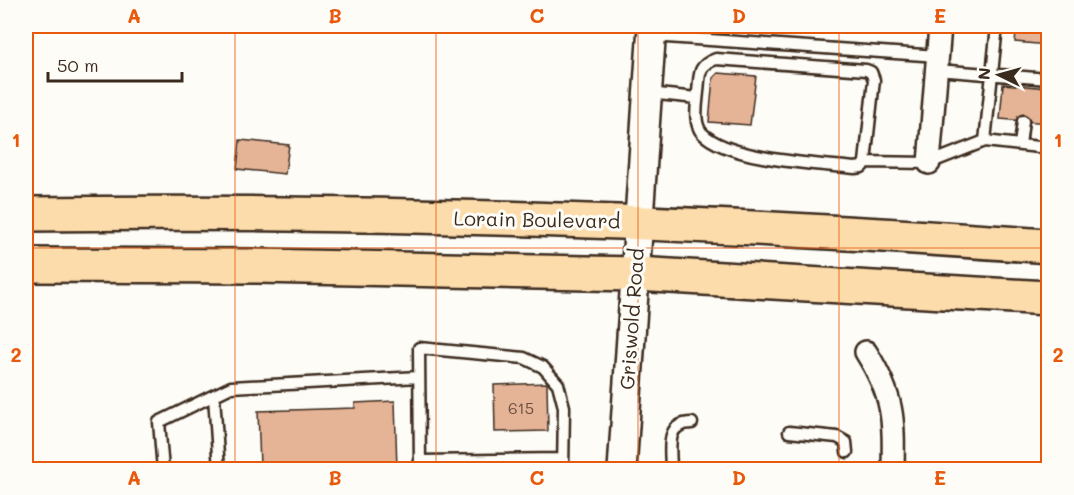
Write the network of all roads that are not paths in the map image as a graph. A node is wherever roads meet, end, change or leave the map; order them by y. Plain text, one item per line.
1 (940, 26) edge
2 (997, 26) edge
3 (652, 31) edge
4 (937, 63) junction
5 (991, 74) junction
6 (1048, 79) edge
7 (648, 93) junction
8 (697, 98) junction
9 (1023, 121) dead end
10 (1047, 123) edge
11 (985, 141) junction
12 (1020, 145) junction
13 (1047, 147) edge
14 (865, 162) junction
15 (929, 163) junction
16 (26, 214) edge
17 (639, 222) junction
18 (1048, 246) edge
19 (26, 265) edge
20 (636, 274) junction
21 (1048, 298) edge
22 (866, 352) dead end
23 (419, 377) junction
24 (214, 396) junction
25 (692, 423) dead end
26 (789, 432) dead end
27 (847, 452) dead end
28 (563, 464) edge
29 (420, 465) edge
30 (163, 470) edge
31 (219, 470) edge
32 (622, 470) edge
33 (671, 470) edge
34 (893, 470) edge

1 - 4 street
2 - 5 lane
3 - 4 lane
3 - 7 street, Griswold Road
4 - 5 lane
4 - 15 street
5 - 6 lane
5 - 11 lane
7 - 8 lane
7 - 17 street, Griswold Road
8 - 14 lane
8 - 14 lane
9 - 12 lane
10 - 13 lane
11 - 12 lane
11 - 15 lane
12 - 13 lane
14 - 15 lane
16 - 17 highway, Lorain Boulevard
17 - 18 highway, Lorain Boulevard
17 - 20 street, Griswold Road
19 - 20 highway
20 - 21 highway
20 - 32 street, Griswold Road
22 - 34 street
23 - 24 lane
23 - 28 lane
23 - 29 lane
24 - 30 lane
24 - 31 lane
25 - 33 lane
26 - 27 lane
28 - 29 lane

